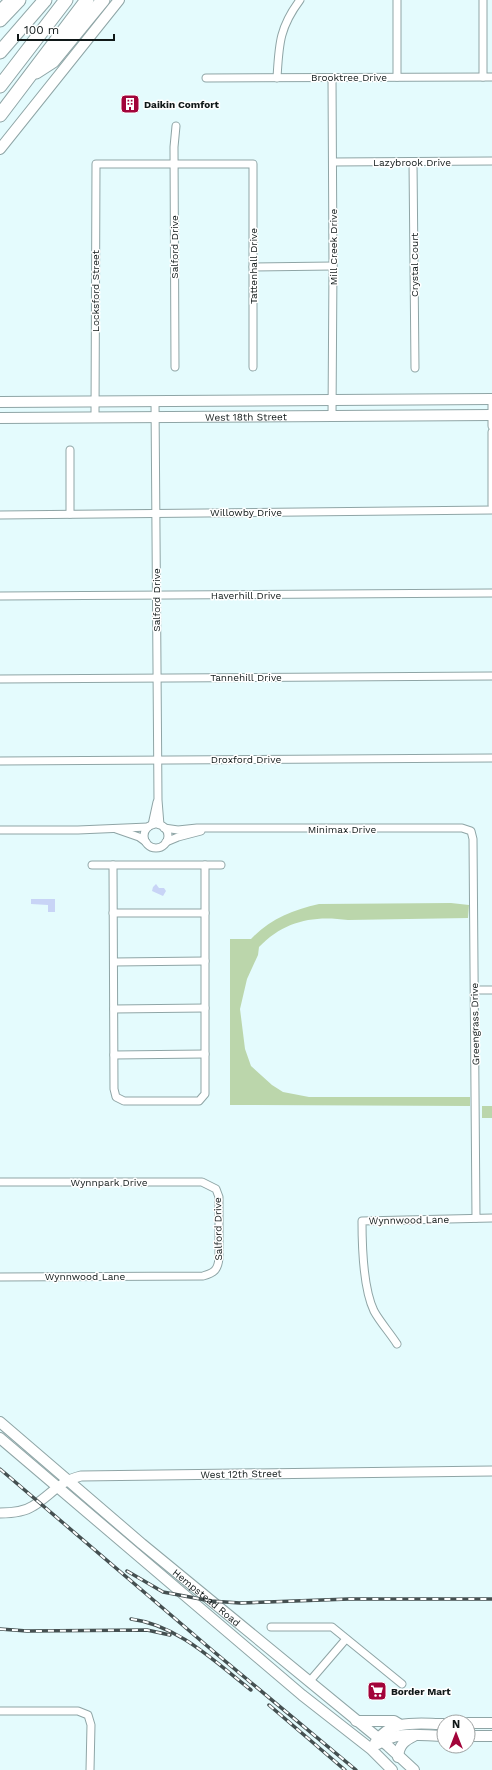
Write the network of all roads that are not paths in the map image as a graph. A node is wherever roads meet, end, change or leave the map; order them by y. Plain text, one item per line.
1 (10, 0) edge
2 (19, 0) edge
3 (45, 0) edge
4 (66, 0) edge
5 (87, 0) edge
6 (103, 0) edge
7 (119, 0) edge
8 (300, 0) edge
9 (397, 0) edge
10 (483, 0) edge
11 (0, 10) edge
12 (0, 20) edge
13 (0, 52) edge
14 (398, 77) junction
15 (483, 77) junction
16 (492, 77) edge
17 (28, 78) junction
18 (206, 78) dead end
19 (277, 78) junction
20 (332, 78) junction
21 (0, 86) edge
22 (0, 115) edge
23 (176, 126) dead end
24 (0, 149) edge
25 (492, 161) edge
26 (333, 162) junction
27 (413, 162) junction
28 (174, 165) junction
29 (333, 266) junction
30 (253, 267) junction
31 (175, 367) dead end
32 (253, 367) dead end
33 (415, 368) dead end
34 (492, 399) edge
35 (413, 400) junction
36 (155, 401) junction
37 (243, 401) junction
38 (332, 401) junction
39 (0, 402) edge
40 (94, 402) junction
41 (492, 415) edge
42 (244, 416) junction
43 (332, 416) junction
44 (413, 416) junction
45 (0, 418) edge
46 (95, 418) junction
47 (156, 418) junction
48 (492, 426) edge
49 (492, 432) edge
50 (70, 450) dead end
51 (492, 505) edge
52 (492, 510) edge
53 (156, 513) junction
54 (70, 514) junction
55 (0, 515) edge
56 (492, 593) edge
57 (156, 595) junction
58 (0, 596) edge
59 (492, 676) edge
60 (0, 678) edge
61 (157, 678) junction
62 (492, 758) edge
63 (158, 760) junction
64 (0, 761) edge
65 (158, 800) junction
66 (150, 826) junction
67 (162, 826) junction
68 (116, 829) junction
69 (211, 829) junction
70 (0, 830) edge
71 (471, 830) joint
72 (146, 842) junction
73 (166, 842) junction
74 (92, 865) dead end
75 (113, 865) junction
76 (205, 865) junction
77 (222, 865) dead end
78 (113, 913) junction
79 (205, 913) junction
80 (205, 961) junction
81 (114, 962) junction
82 (475, 990) junction
83 (492, 990) edge
84 (205, 1008) junction
85 (114, 1009) junction
86 (205, 1054) junction
87 (114, 1055) junction
88 (0, 1182) edge
89 (216, 1188) joint
90 (476, 1218) junction
91 (492, 1218) edge
92 (216, 1269) joint
93 (0, 1277) edge
94 (397, 1344) dead end
95 (0, 1422) edge
96 (0, 1438) edge
97 (492, 1471) edge
98 (68, 1479) junction
99 (58, 1487) junction
100 (0, 1513) edge
101 (175, 1570) junction
102 (166, 1580) junction
103 (192, 1602) junction
104 (214, 1604) junction
105 (271, 1627) dead end
106 (346, 1639) junction
107 (310, 1682) junction
108 (402, 1684) dead end
109 (0, 1711) edge
110 (356, 1721) junction
111 (476, 1723) edge
112 (491, 1723) edge
113 (399, 1724) junction
114 (436, 1724) edge
115 (414, 1736) junction
116 (436, 1736) edge
117 (476, 1736) edge
118 (488, 1736) edge
119 (380, 1740) junction
120 (371, 1749) junction
121 (398, 1757) junction
122 (90, 1770) edge
123 (392, 1770) edge
124 (414, 1770) edge

1 - 11 main road
2 - 12 highway
3 - 13 highway
4 - 21 highway
5 - 17 highway
6 - 17 highway
7 - 24 main road
8 - 19 street
9 - 14 street
10 - 15 street
14 - 15 street, Brooktree Drive
14 - 20 street, Brooktree Drive
15 - 16 street, Brooktree Drive
17 - 22 highway
18 - 19 street, Brooktree Drive
19 - 20 street, Brooktree Drive
20 - 26 street, Mill Creek Drive
23 - 28 street, Salford Drive
25 - 27 street, Lazybrook Drive
26 - 27 street, Lazybrook Drive
26 - 29 street, Mill Creek Drive
27 - 33 street, Crystal Court
28 - 30 street, Tattenhall Drive
28 - 31 street, Salford Drive
28 - 40 street, Locksford Street
29 - 30 street
29 - 38 street, Mill Creek Drive
30 - 32 street, Tattenhall Drive
34 - 35 main road, West 18th Street
34 - 41 street
35 - 38 main road, West 18th Street
35 - 44 main road
36 - 37 main road, West 18th Street
36 - 40 main road, West 18th Street
36 - 47 street, Salford Drive
37 - 38 main road, West 18th Street
37 - 42 main road
38 - 43 street, Mill Creek Drive
39 - 40 main road, West 18th Street
40 - 46 street, Locksford Street
41 - 44 main road, West 18th Street
41 - 48 street
42 - 43 main road, West 18th Street
42 - 47 main road, West 18th Street
43 - 44 main road, West 18th Street
45 - 46 main road, West 18th Street
46 - 47 main road, West 18th Street
47 - 53 street, Salford Drive
49 - 51 street
50 - 54 street
52 - 53 street, Willowby Drive
53 - 54 street, Willowby Drive
53 - 57 street, Salford Drive
54 - 55 street, Willowby Drive
56 - 57 street, Haverhill Drive
57 - 58 street, Haverhill Drive
57 - 61 street, Salford Drive
59 - 61 street, Tannehill Drive
60 - 61 street, Tannehill Drive
61 - 63 street, Salford Drive
62 - 63 street, Droxford Drive
63 - 64 street, Droxford Drive
63 - 65 street, Salford Drive
65 - 66 street, Salford Drive
65 - 67 street, Salford Drive
66 - 67 street
66 - 68 street
66 - 72 street
67 - 69 street, Minimax Drive
67 - 73 street
68 - 70 street
68 - 72 street
69 - 71 street, Minimax Drive
69 - 73 street, Minimax Drive
71 - 82 street, Greengrass Drive
72 - 73 street
74 - 75 street
75 - 76 street
75 - 78 street
76 - 77 street
76 - 79 street
78 - 79 street
78 - 81 street
79 - 80 street
80 - 81 street
80 - 84 street
81 - 85 street
82 - 83 street
82 - 90 street, Greengrass Drive
84 - 85 street
84 - 86 street
85 - 87 street
86 - 87 street
86 - 87 street
88 - 89 street, Wynnpark Drive
89 - 92 street, Salford Drive
90 - 91 street, Wynnwood Lane
90 - 94 street, Wynnwood Lane
92 - 93 street, Wynnwood Lane
95 - 98 main road, Hempstead Road
96 - 99 main road, Hempstead Road
97 - 98 street, West 12th Street
98 - 99 street, West 12th Street
98 - 101 main road, Hempstead Road
99 - 100 street, West 12th Street
99 - 102 main road, Hempstead Road
101 - 102 main road
101 - 104 main road, Hempstead Road
102 - 103 main road, Hempstead Road
103 - 104 main road
103 - 120 main road, Hempstead Road
104 - 107 main road, Hempstead Road
105 - 106 street
106 - 107 street
106 - 108 street
107 - 110 main road, Hempstead Road
109 - 122 street
110 - 113 main road
110 - 119 main road, Hempstead Road
111 - 112 main road
112 - 118 main road
113 - 114 main road
113 - 119 main road
115 - 116 main road
115 - 119 main road
115 - 121 main road
117 - 118 main road
119 - 120 main road
119 - 121 main road, Hempstead Road
120 - 123 main road, Hempstead Road
121 - 124 main road, Hempstead Road

